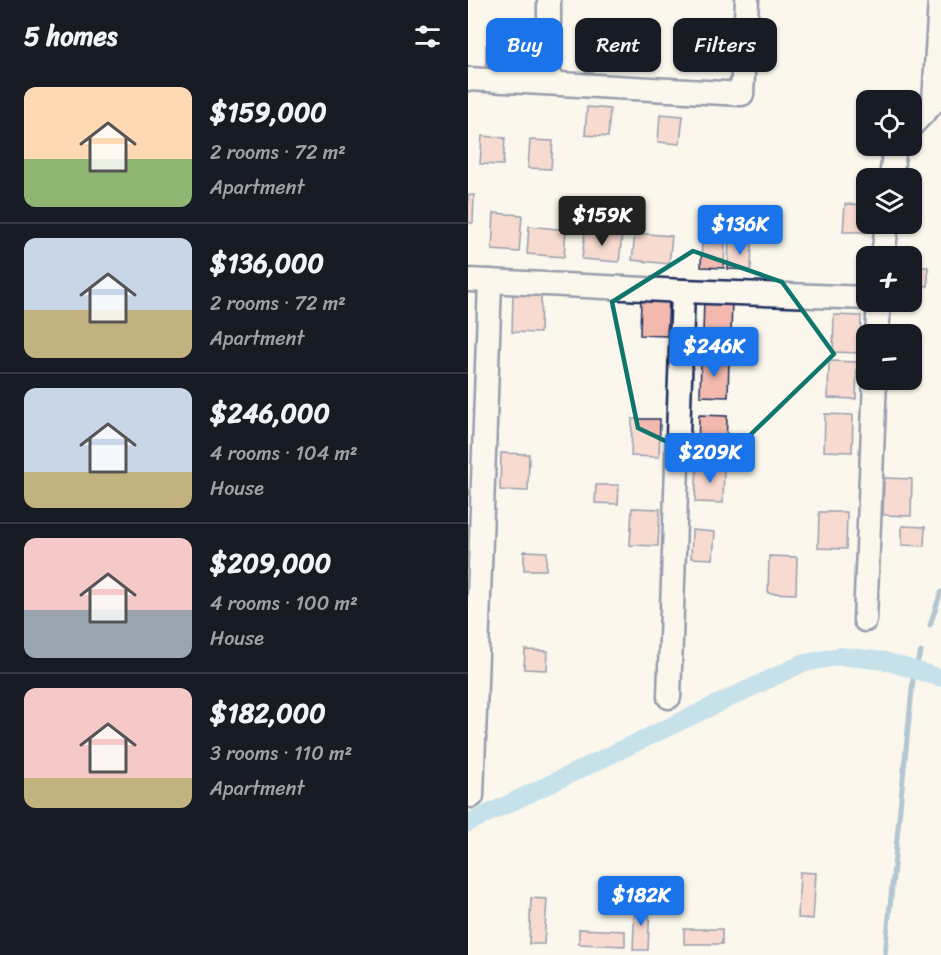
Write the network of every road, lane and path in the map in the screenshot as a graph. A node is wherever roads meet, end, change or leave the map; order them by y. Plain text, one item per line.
1 (549, 0) edge
2 (747, 0) edge
3 (940, 0) edge
4 (468, 79) edge
5 (549, 82) junction
6 (922, 114) edge
7 (479, 281) edge
8 (683, 291) junction
9 (856, 298) edge
10 (875, 390) edge
11 (865, 620) dead end
12 (669, 697) dead end
13 (472, 796) dead end

1 - 5 street
2 - 5 street
3 - 6 street
4 - 5 street
7 - 8 street
7 - 13 street
8 - 9 street
8 - 12 street
10 - 11 street

